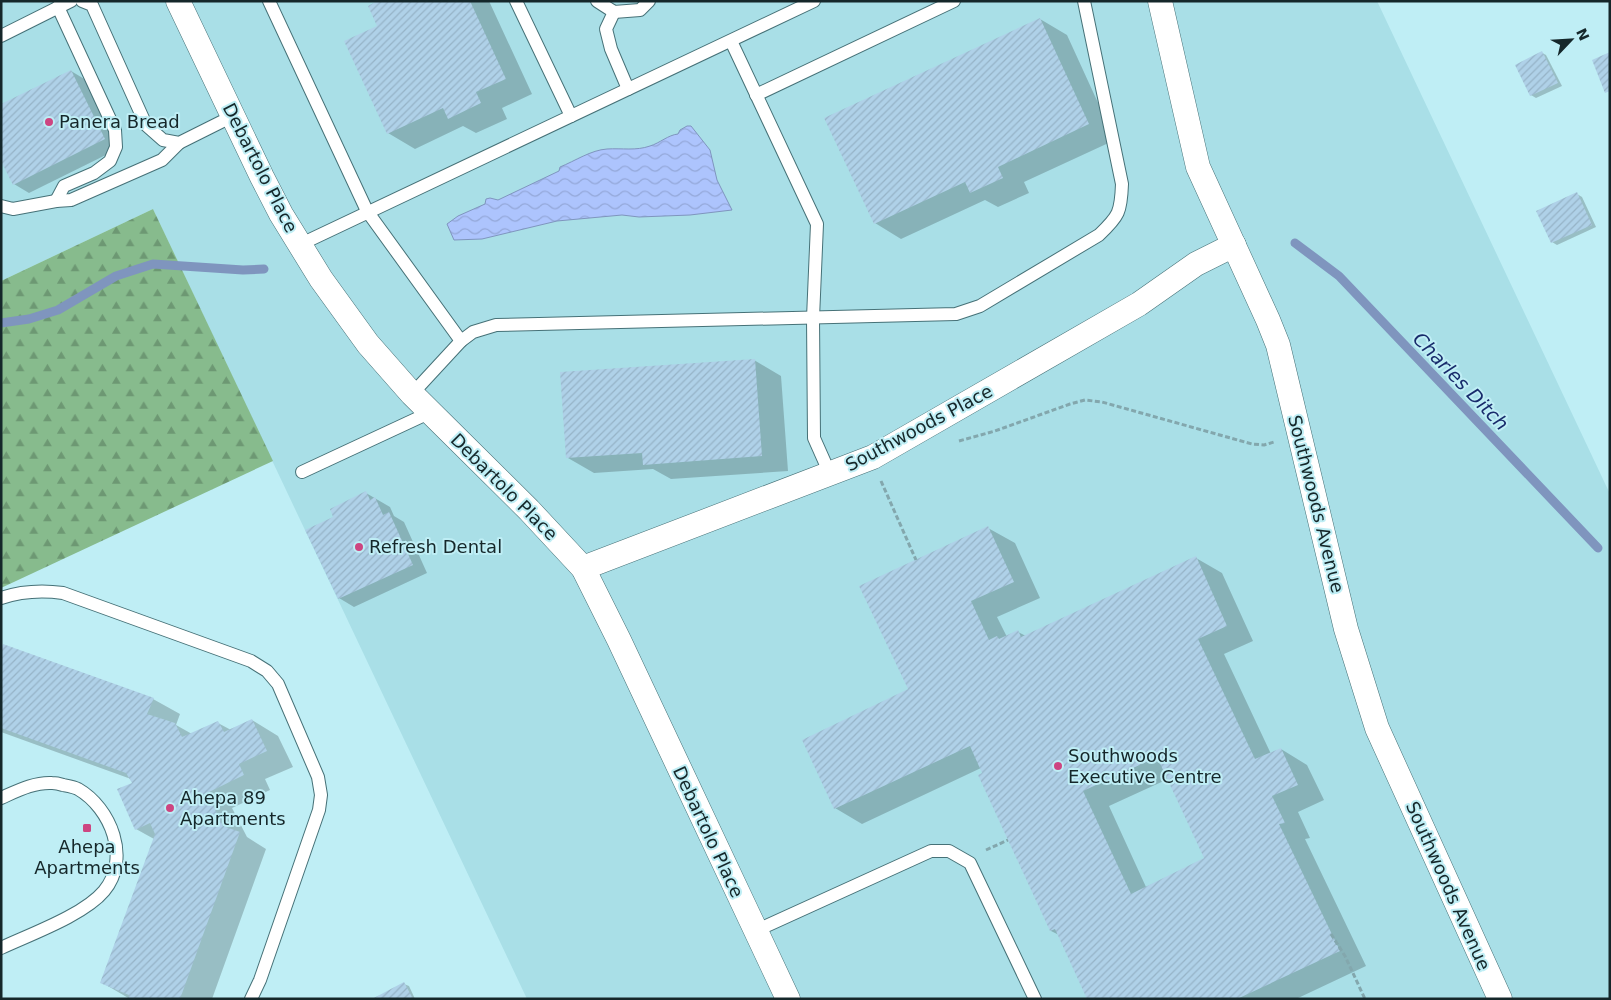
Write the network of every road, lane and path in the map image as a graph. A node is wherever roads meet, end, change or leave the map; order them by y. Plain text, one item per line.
1 (71, 1) edge
2 (82, 1) edge
3 (178, 1) edge
4 (269, 1) edge
5 (516, 1) edge
6 (597, 1) edge
7 (649, 1) edge
8 (814, 1) edge
9 (954, 1) edge
10 (1084, 1) edge
11 (1160, 1) edge
12 (58, 7) junction
13 (614, 12) junction
14 (1, 36) edge
15 (731, 41) junction
16 (628, 89) junction
17 (756, 95) junction
18 (233, 116) junction
19 (570, 116) junction
20 (178, 143) junction
21 (56, 201) junction
22 (1, 206) edge
23 (367, 212) junction
24 (299, 244) junction
25 (1234, 245) junction
26 (813, 318) junction
27 (462, 342) junction
28 (412, 394) junction
29 (431, 412) junction
30 (953, 442) dead end
31 (1264, 445) dead end
32 (302, 472) dead end
33 (830, 474) junction
34 (890, 479) dead end
35 (874, 487) dead end
36 (885, 491) dead end
37 (916, 560) dead end
38 (583, 568) junction
39 (1, 598) edge
40 (1, 798) edge
41 (755, 932) junction
42 (1331, 934) dead end
43 (1, 948) edge
44 (251, 999) edge
45 (788, 999) edge
46 (1035, 999) edge
47 (1365, 999) edge
48 (1500, 999) edge

1 - 12 lane
2 - 20 lane
3 - 18 street, Debartolo Place
4 - 23 lane
5 - 19 lane
6 - 13 lane
7 - 13 lane
8 - 15 lane
9 - 17 lane
10 - 26 lane
11 - 25 street, Southwoods Avenue
12 - 14 lane
12 - 21 lane
13 - 16 lane
15 - 16 lane
15 - 17 lane
16 - 19 lane
17 - 26 lane
18 - 20 lane
18 - 24 street, Debartolo Place
19 - 23 lane
20 - 21 lane
21 - 22 lane
23 - 24 lane
23 - 27 lane
24 - 28 street, Debartolo Place
25 - 33 street, Southwoods Place
25 - 48 street, Southwoods Avenue
26 - 27 lane
26 - 33 lane
27 - 28 lane
28 - 29 street, Debartolo Place
29 - 32 lane
29 - 38 street, Debartolo Place
30 - 31 path
33 - 38 street, Southwoods Place
34 - 35 path
36 - 37 path
38 - 41 street, Debartolo Place
39 - 44 lane
40 - 43 lane
41 - 45 street, Debartolo Place
41 - 46 lane
42 - 47 path

